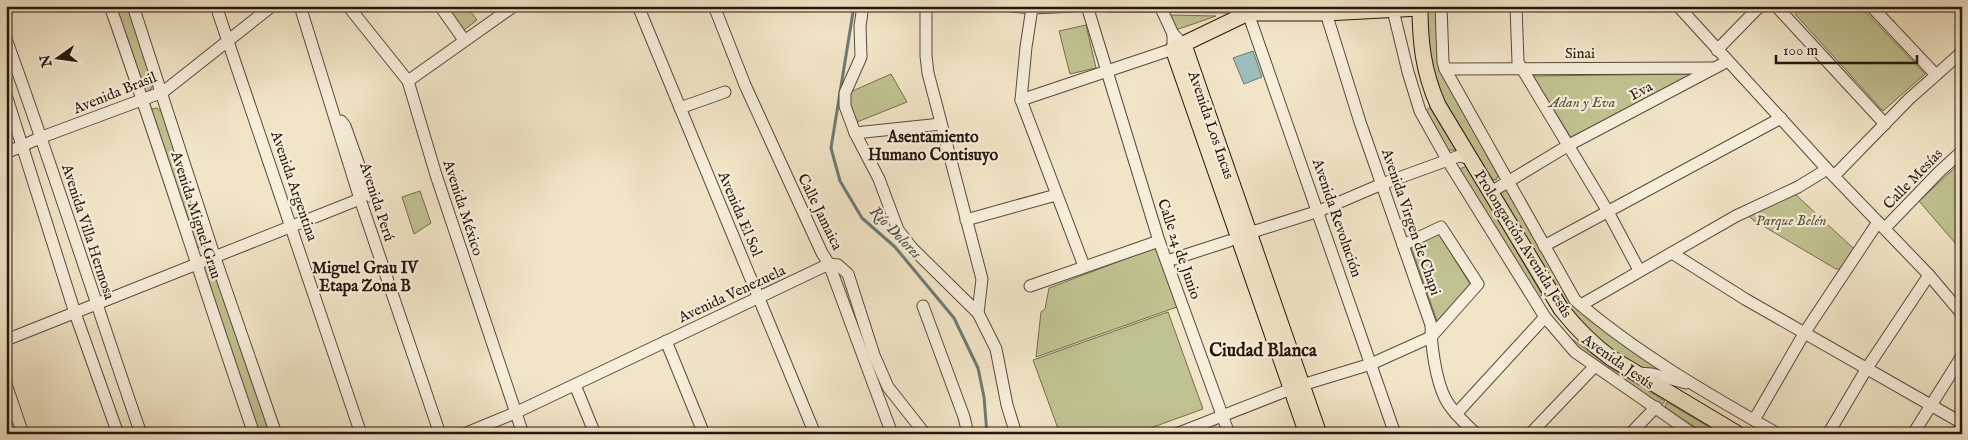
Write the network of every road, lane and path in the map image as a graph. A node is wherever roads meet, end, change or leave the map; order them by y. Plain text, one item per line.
1 (110, 6) edge
2 (133, 6) edge
3 (216, 6) edge
4 (272, 6) edge
5 (300, 6) edge
6 (348, 6) edge
7 (440, 6) edge
8 (514, 6) edge
9 (638, 6) edge
10 (714, 6) edge
11 (863, 6) edge
12 (926, 6) edge
13 (1011, 6) edge
14 (1076, 6) edge
15 (1087, 6) edge
16 (1108, 6) edge
17 (1441, 6) edge
18 (1516, 6) edge
19 (1678, 6) edge
20 (1760, 6) edge
21 (1776, 6) edge
22 (1871, 6) edge
23 (1160, 7) edge
24 (1420, 7) edge
25 (1032, 8) junction
26 (1392, 8) edge
27 (1242, 9) edge
28 (1319, 11) edge
29 (6, 39) edge
30 (464, 40) junction
31 (228, 42) junction
32 (1177, 43) junction
33 (1717, 50) junction
34 (1962, 52) edge
35 (1728, 61) junction
36 (1425, 67) junction
37 (1522, 68) junction
38 (1715, 68) junction
39 (1445, 69) junction
40 (1106, 72) junction
41 (1408, 72) junction
42 (1936, 75) junction
43 (408, 81) junction
44 (163, 92) junction
45 (725, 92) dead end
46 (6, 95) edge
47 (1021, 100) junction
48 (143, 101) junction
49 (680, 108) junction
50 (1781, 118) junction
51 (941, 124) junction
52 (1886, 124) junction
53 (855, 133) junction
54 (42, 137) junction
55 (1569, 145) junction
56 (24, 146) junction
57 (1962, 151) edge
58 (6, 153) edge
59 (1471, 159) junction
60 (1448, 161) junction
61 (1830, 172) junction
62 (1506, 181) junction
63 (1382, 184) junction
64 (1491, 192) junction
65 (1056, 196) junction
66 (365, 198) junction
67 (1607, 210) junction
68 (1319, 211) junction
69 (966, 220) junction
70 (1882, 225) junction
71 (292, 226) junction
72 (1249, 234) junction
73 (1159, 241) junction
74 (1229, 241) dead end
75 (1403, 244) junction
76 (1544, 246) junction
77 (1672, 254) junction
78 (216, 258) junction
79 (1167, 261) junction
80 (829, 264) junction
81 (196, 265) junction
82 (1084, 266) junction
83 (1639, 270) junction
84 (1928, 275) junction
85 (1030, 286) dead end
86 (759, 298) junction
87 (96, 304) junction
88 (1581, 305) junction
89 (923, 306) dead end
90 (75, 313) junction
91 (978, 313) junction
92 (1962, 314) edge
93 (1545, 317) junction
94 (1805, 332) junction
95 (1431, 337) junction
96 (6, 340) edge
97 (666, 342) junction
98 (1962, 356) edge
99 (1371, 364) junction
100 (1594, 367) junction
101 (1867, 368) junction
102 (1636, 373) junction
103 (6, 384) edge
104 (575, 385) junction
105 (1695, 385) junction
106 (1297, 387) junction
107 (1930, 404) junction
108 (1656, 407) junction
109 (515, 413) junction
110 (1456, 414) junction
111 (1222, 415) junction
112 (1754, 420) junction
113 (1962, 423) edge
114 (24, 434) edge
115 (118, 434) edge
116 (141, 434) edge
117 (254, 434) edge
118 (276, 434) edge
119 (361, 434) edge
120 (440, 434) edge
121 (464, 434) edge
122 (523, 434) edge
123 (595, 434) edge
124 (704, 434) edge
125 (815, 434) edge
126 (892, 434) edge
127 (925, 434) edge
128 (968, 434) edge
129 (1016, 434) edge
130 (1176, 434) edge
131 (1229, 434) edge
132 (1307, 434) edge
133 (1319, 434) edge
134 (1395, 434) edge
135 (1476, 434) edge
136 (1530, 434) edge
137 (1630, 434) edge
138 (1693, 434) edge
139 (1738, 434) edge
140 (1778, 434) edge
141 (1828, 434) edge
142 (1912, 434) edge

1 - 48 street, Avenida Miguel Grau
2 - 44 street, Avenida Miguel Grau
3 - 31 street, Avenida Argentina
4 - 31 street, Avenida Brasil
5 - 66 street, Avenida Perú
6 - 43 street, Avenida México
7 - 30 street
8 - 30 street
9 - 49 street, Avenida El Sol
10 - 80 street, Calle Jamaica
11 - 53 street
12 - 51 street
13 - 25 street
14 - 25 street
15 - 40 street, Calle 24 de Junio
16 - 23 street
17 - 39 street
18 - 37 street
19 - 33 street
20 - 33 street
21 - 52 street
22 - 42 street
23 - 27 street
23 - 32 street
24 - 26 main road
24 - 36 main road, Prolongación Avenida Jesús
25 - 47 street
26 - 28 main road
26 - 41 street, Avenida Jesús
27 - 28 main road
27 - 32 main road
27 - 68 street, Avenida Revolución
28 - 63 street, Avenida Virgen de Chapi
29 - 54 street, Avenida Villa Hermosa
30 - 43 street
31 - 44 street, Avenida Brasil
31 - 71 street, Avenida Argentina
32 - 40 street
32 - 72 main road, Avenida Los Incas
32 - 106 main road, Avenida Los Incas
33 - 35 street
34 - 42 street
35 - 38 street, Eva
35 - 50 street
36 - 41 street
36 - 59 main road, Prolongación Avenida Jesús
37 - 38 street, Sinai
37 - 39 street, Sinai
37 - 55 street
38 - 55 street, Eva
39 - 62 street
40 - 47 street
40 - 73 street, Calle 24 de Junio
41 - 60 street, Avenida Jesús
42 - 52 street
43 - 109 street, Avenida México
44 - 48 street, Avenida Brasil
44 - 78 street, Avenida Miguel Grau
45 - 49 street
46 - 56 street
47 - 65 street
48 - 54 street, Avenida Brasil
48 - 81 street, Avenida Miguel Grau
49 - 86 street, Avenida El Sol
50 - 61 street
50 - 67 street
51 - 53 street
51 - 69 street
52 - 61 street
53 - 91 street
54 - 56 street, Avenida Brasil
54 - 87 street, Avenida Villa Hermosa
55 - 62 street, Eva
55 - 67 street
56 - 58 street, Avenida Brasil
56 - 90 street
57 - 70 street, Calle Mesías
59 - 60 street
59 - 64 main road, Prolongación Avenida Jesús
60 - 63 street
60 - 93 street, Avenida Jesús
61 - 70 street
61 - 77 street
62 - 64 street, Eva
62 - 76 street
63 - 68 street
63 - 75 street, Avenida Virgen de Chapi
64 - 102 main road, Prolongación Avenida Jesús
65 - 69 street
65 - 82 street
66 - 71 street
66 - 120 street, Avenida Perú
67 - 76 street
67 - 83 street
68 - 72 street
68 - 99 street, Avenida Revolución
69 - 91 street
70 - 84 street
70 - 94 street, Calle Mesías
71 - 78 street
71 - 119 street, Avenida Argentina
72 - 106 main road, Avenida Los Incas
73 - 79 street, Calle 24 de Junio
73 - 82 street
74 - 79 street
75 - 95 street, Avenida Virgen de Chapi
75 - 95 street
76 - 88 street
77 - 83 street
77 - 94 street
78 - 81 street
78 - 118 street, Avenida Miguel Grau
79 - 111 street, Calle 24 de Junio
80 - 86 street, Avenida Venezuela
80 - 126 street, Calle Jamaica
80 - 127 street
81 - 87 street
81 - 117 street, Avenida Miguel Grau
82 - 85 street
83 - 88 street
84 - 92 street
84 - 101 street
86 - 97 street, Avenida Venezuela
86 - 125 street, Avenida El Sol
87 - 90 street
87 - 116 street, Avenida Villa Hermosa
88 - 105 street
89 - 128 street
90 - 96 street
90 - 115 street
91 - 129 street
93 - 100 street, Avenida Jesús
93 - 110 street
94 - 101 street
94 - 112 street, Calle Mesías
95 - 99 street
95 - 110 street, Avenida Virgen de Chapi
97 - 104 street, Avenida Venezuela
97 - 124 street
98 - 107 street
99 - 106 street
99 - 134 street, Avenida Revolución
100 - 108 street, Avenida Jesús
100 - 136 street
101 - 107 street
101 - 141 street
102 - 105 street
102 - 139 main road, Prolongación Avenida Jesús
103 - 114 street
104 - 109 street, Avenida Venezuela
104 - 123 street
105 - 112 street
106 - 111 street
106 - 132 main road, Avenida Los Incas
106 - 133 main road, Avenida Los Incas
107 - 113 street
107 - 142 street
108 - 137 street
108 - 138 street, Avenida Jesús
109 - 121 street, Avenida Venezuela
109 - 122 street, Avenida México
110 - 135 street, Avenida Virgen de Chapi
111 - 130 street
111 - 131 street, Calle 24 de Junio
112 - 140 street

